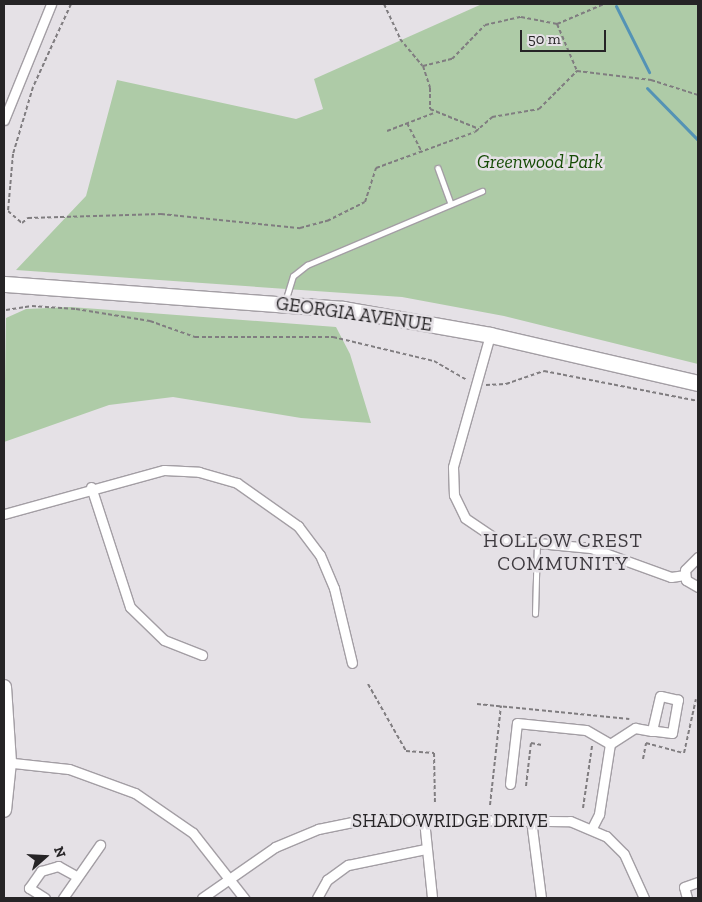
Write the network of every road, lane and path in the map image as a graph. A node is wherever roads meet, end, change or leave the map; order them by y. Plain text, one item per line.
1 (51, 4) edge
2 (71, 4) edge
3 (384, 4) edge
4 (604, 4) edge
5 (558, 24) junction
6 (423, 66) junction
7 (577, 71) junction
8 (698, 95) edge
9 (434, 113) junction
10 (4, 120) edge
11 (407, 122) junction
12 (480, 129) junction
13 (387, 131) dead end
14 (422, 152) junction
15 (438, 168) dead end
16 (482, 191) dead end
17 (451, 204) junction
18 (4, 284) edge
19 (284, 303) junction
20 (6, 310) dead end
21 (490, 335) junction
22 (466, 380) dead end
23 (483, 384) dead end
24 (698, 384) edge
25 (698, 402) edge
26 (91, 487) junction
27 (4, 514) edge
28 (537, 543) junction
29 (698, 557) edge
30 (685, 575) junction
31 (698, 587) edge
32 (535, 614) dead end
33 (202, 655) dead end
34 (352, 663) dead end
35 (368, 684) dead end
36 (4, 687) edge
37 (477, 704) dead end
38 (501, 706) junction
39 (636, 720) dead end
40 (652, 730) dead end
41 (593, 740) dead end
42 (610, 744) junction
43 (542, 745) dead end
44 (6, 762) edge
45 (510, 784) dead end
46 (526, 786) dead end
47 (435, 804) dead end
48 (490, 805) dead end
49 (583, 808) dead end
50 (4, 810) edge
51 (424, 820) junction
52 (531, 820) junction
53 (592, 828) junction
54 (100, 845) dead end
55 (425, 849) junction
56 (76, 876) junction
57 (232, 879) junction
58 (698, 882) edge
59 (45, 898) edge
60 (63, 898) edge
61 (202, 898) edge
62 (244, 898) edge
63 (317, 898) edge
64 (432, 898) edge
65 (541, 898) edge
66 (644, 898) edge
67 (687, 898) edge

1 - 10 street
2 - 14 path
3 - 6 path
4 - 5 path
5 - 6 path
5 - 7 path
6 - 9 path
7 - 8 path
7 - 12 path
9 - 11 path
9 - 12 path
11 - 13 path
11 - 14 path
12 - 14 path
15 - 17 lane
16 - 17 lane
17 - 19 lane
18 - 19 main road, GEORGIA AVENUE
19 - 21 main road, GEORGIA AVENUE
20 - 22 path
21 - 24 main road, GEORGIA AVENUE
21 - 28 street
23 - 25 path
26 - 27 street
26 - 33 street
26 - 34 street
28 - 30 street
28 - 32 lane
29 - 30 street
30 - 31 street
35 - 47 path
36 - 44 street
37 - 38 path
38 - 39 path
38 - 48 path
40 - 42 street
41 - 49 path
42 - 45 street
42 - 53 street
43 - 46 path
44 - 50 street
44 - 57 street
51 - 52 street, SHADOWRIDGE DRIVE
51 - 55 street
51 - 57 street, SHADOWRIDGE DRIVE
52 - 53 street, SHADOWRIDGE DRIVE
52 - 65 street
53 - 66 street, SHADOWRIDGE DRIVE
54 - 56 street
55 - 63 street
55 - 64 street
56 - 59 street
56 - 60 street
57 - 61 street, SHADOWRIDGE DRIVE
57 - 62 street
58 - 67 street

